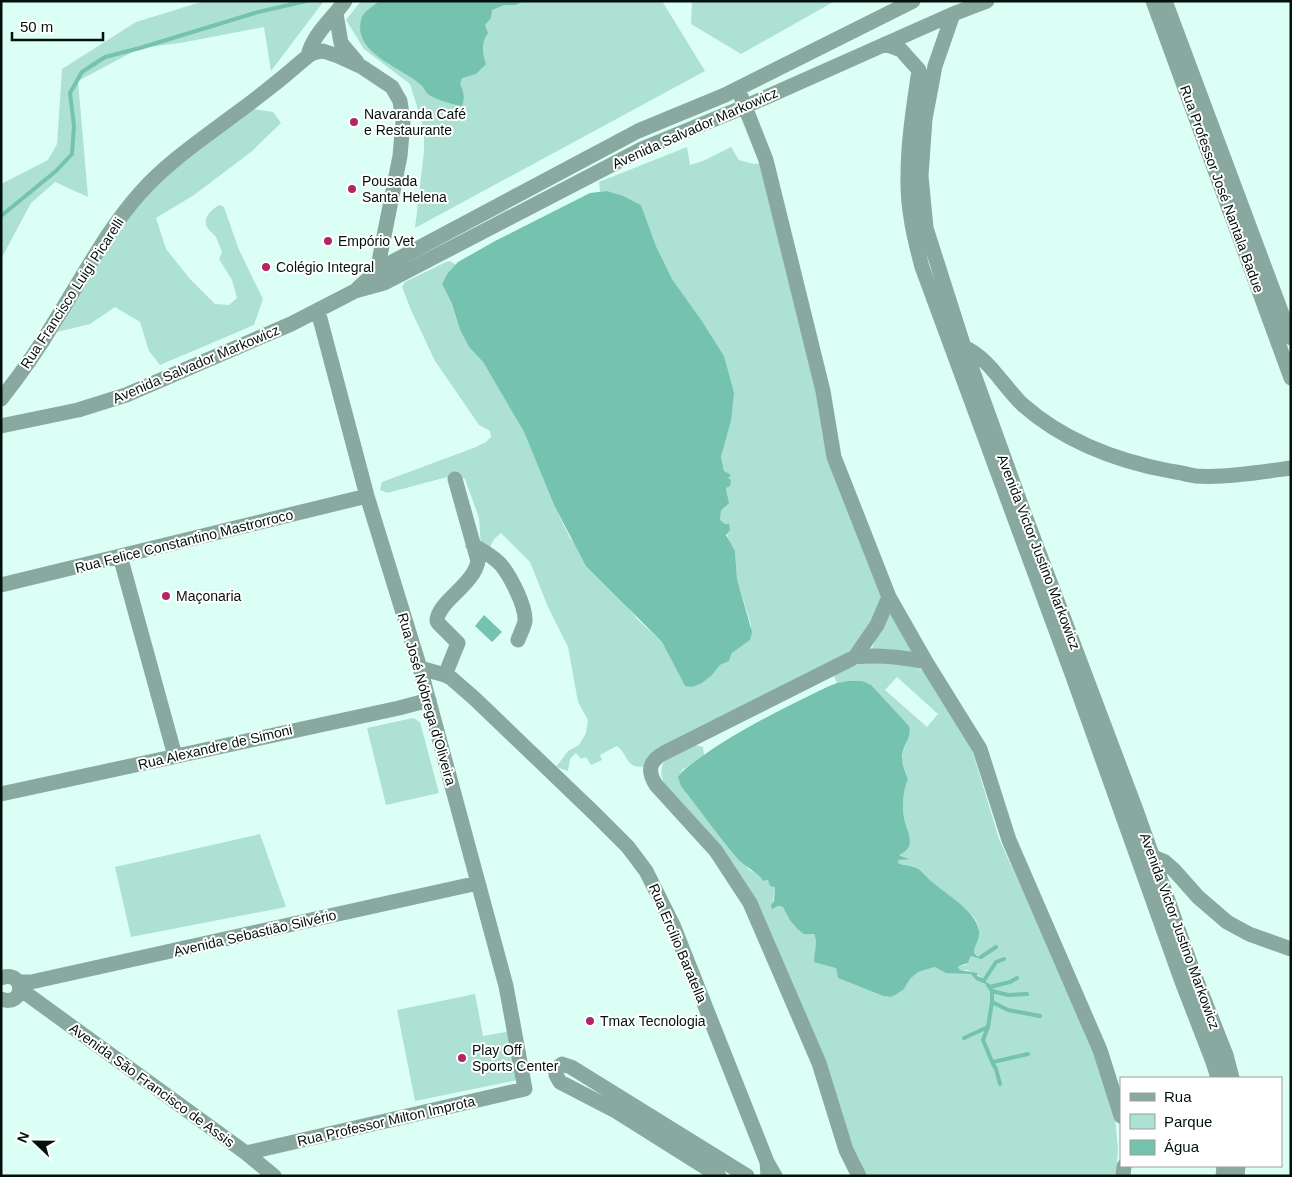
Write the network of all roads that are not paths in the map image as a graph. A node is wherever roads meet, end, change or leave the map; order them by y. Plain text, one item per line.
1 (345, 1) edge
2 (913, 1) edge
3 (987, 1) edge
4 (1153, 1) edge
5 (1165, 1) edge
6 (336, 14) junction
7 (953, 14) junction
8 (885, 44) junction
9 (308, 56) junction
10 (935, 66) junction
11 (362, 67) junction
12 (919, 70) junction
13 (738, 89) junction
14 (744, 107) junction
15 (382, 276) junction
16 (318, 311) junction
17 (1291, 338) edge
18 (958, 348) junction
19 (1291, 378) edge
20 (1, 399) edge
21 (4, 423) edge
22 (1291, 468) edge
23 (455, 479) dead end
24 (367, 496) junction
25 (473, 544) junction
26 (120, 556) junction
27 (1, 585) edge
28 (889, 597) junction
29 (518, 640) dead end
30 (856, 656) junction
31 (926, 662) junction
32 (420, 668) junction
33 (445, 674) junction
34 (428, 700) junction
35 (175, 756) junction
36 (1, 794) edge
37 (1144, 858) junction
38 (478, 883) junction
39 (1291, 949) edge
40 (1, 978) edge
41 (23, 989) junction
42 (1, 1000) edge
43 (1218, 1077) edge
44 (1232, 1077) edge
45 (525, 1089) joint
46 (1120, 1113) edge
47 (246, 1153) junction
48 (767, 1169) edge
49 (274, 1176) edge
50 (718, 1176) edge
51 (748, 1176) edge
52 (775, 1176) edge
53 (859, 1176) edge

1 - 6 street, Rua Francisco Luigi Picarelli
2 - 13 street, Avenida Salvador Markowicz
3 - 7 street, Avenida Salvador Markowicz
4 - 19 street, Rua Professor José Nantala Badue
5 - 17 street, Rua Professor José Nantala Badue
6 - 9 street, Rua Francisco Luigi Picarelli
6 - 11 street
7 - 8 street, Avenida Salvador Markowicz
7 - 10 street, Avenida Victor Justino Markowicz
8 - 12 street
8 - 14 street, Avenida Salvador Markowicz
9 - 11 street
9 - 20 street, Rua Francisco Luigi Picarelli
10 - 12 street
10 - 18 street, Avenida Victor Justino Markowicz
11 - 15 street
12 - 18 street, Avenida Victor Justino Markowicz
13 - 14 street
13 - 15 street, Avenida Salvador Markowicz
14 - 15 street, Avenida Salvador Markowicz
14 - 28 street
15 - 16 street, Avenida Salvador Markowicz
16 - 21 street, Avenida Salvador Markowicz
16 - 24 street, Rua José Nóbrega d'Oliveira
18 - 22 street
18 - 37 street, Avenida Victor Justino Markowicz
23 - 25 street
24 - 26 street, Rua Felice Constantino Mastrorroco
24 - 32 street, Rua José Nóbrega d'Oliveira
25 - 29 street
25 - 33 street
26 - 27 street, Rua Felice Constantino Mastrorroco
26 - 35 street
28 - 30 street
28 - 31 street
30 - 31 street
30 - 53 street
31 - 46 street
32 - 33 street, Rua Ercílio Baratella
32 - 34 street, Rua José Nóbrega d'Oliveira
33 - 48 street, Rua Ercílio Baratella
34 - 35 street, Rua Alexandre de Simoni
34 - 38 street, Rua José Nóbrega d'Oliveira
35 - 36 street, Rua Alexandre de Simoni
37 - 39 street
37 - 43 street, Avenida Victor Justino Markowicz
37 - 44 street, Avenida Victor Justino Markowicz
38 - 41 street, Avenida Sebastião Silvério
38 - 45 street, Rua José Nóbrega d'Oliveira
40 - 41 street
41 - 42 street, Avenida Sebastião Silvério
41 - 47 street, Avenida São Francisco de Assis
45 - 47 street, Rua Professor Milton Improta
47 - 49 street, Avenida São Francisco de Assis
48 - 52 street, Rua Ercílio Baratella
50 - 51 street

